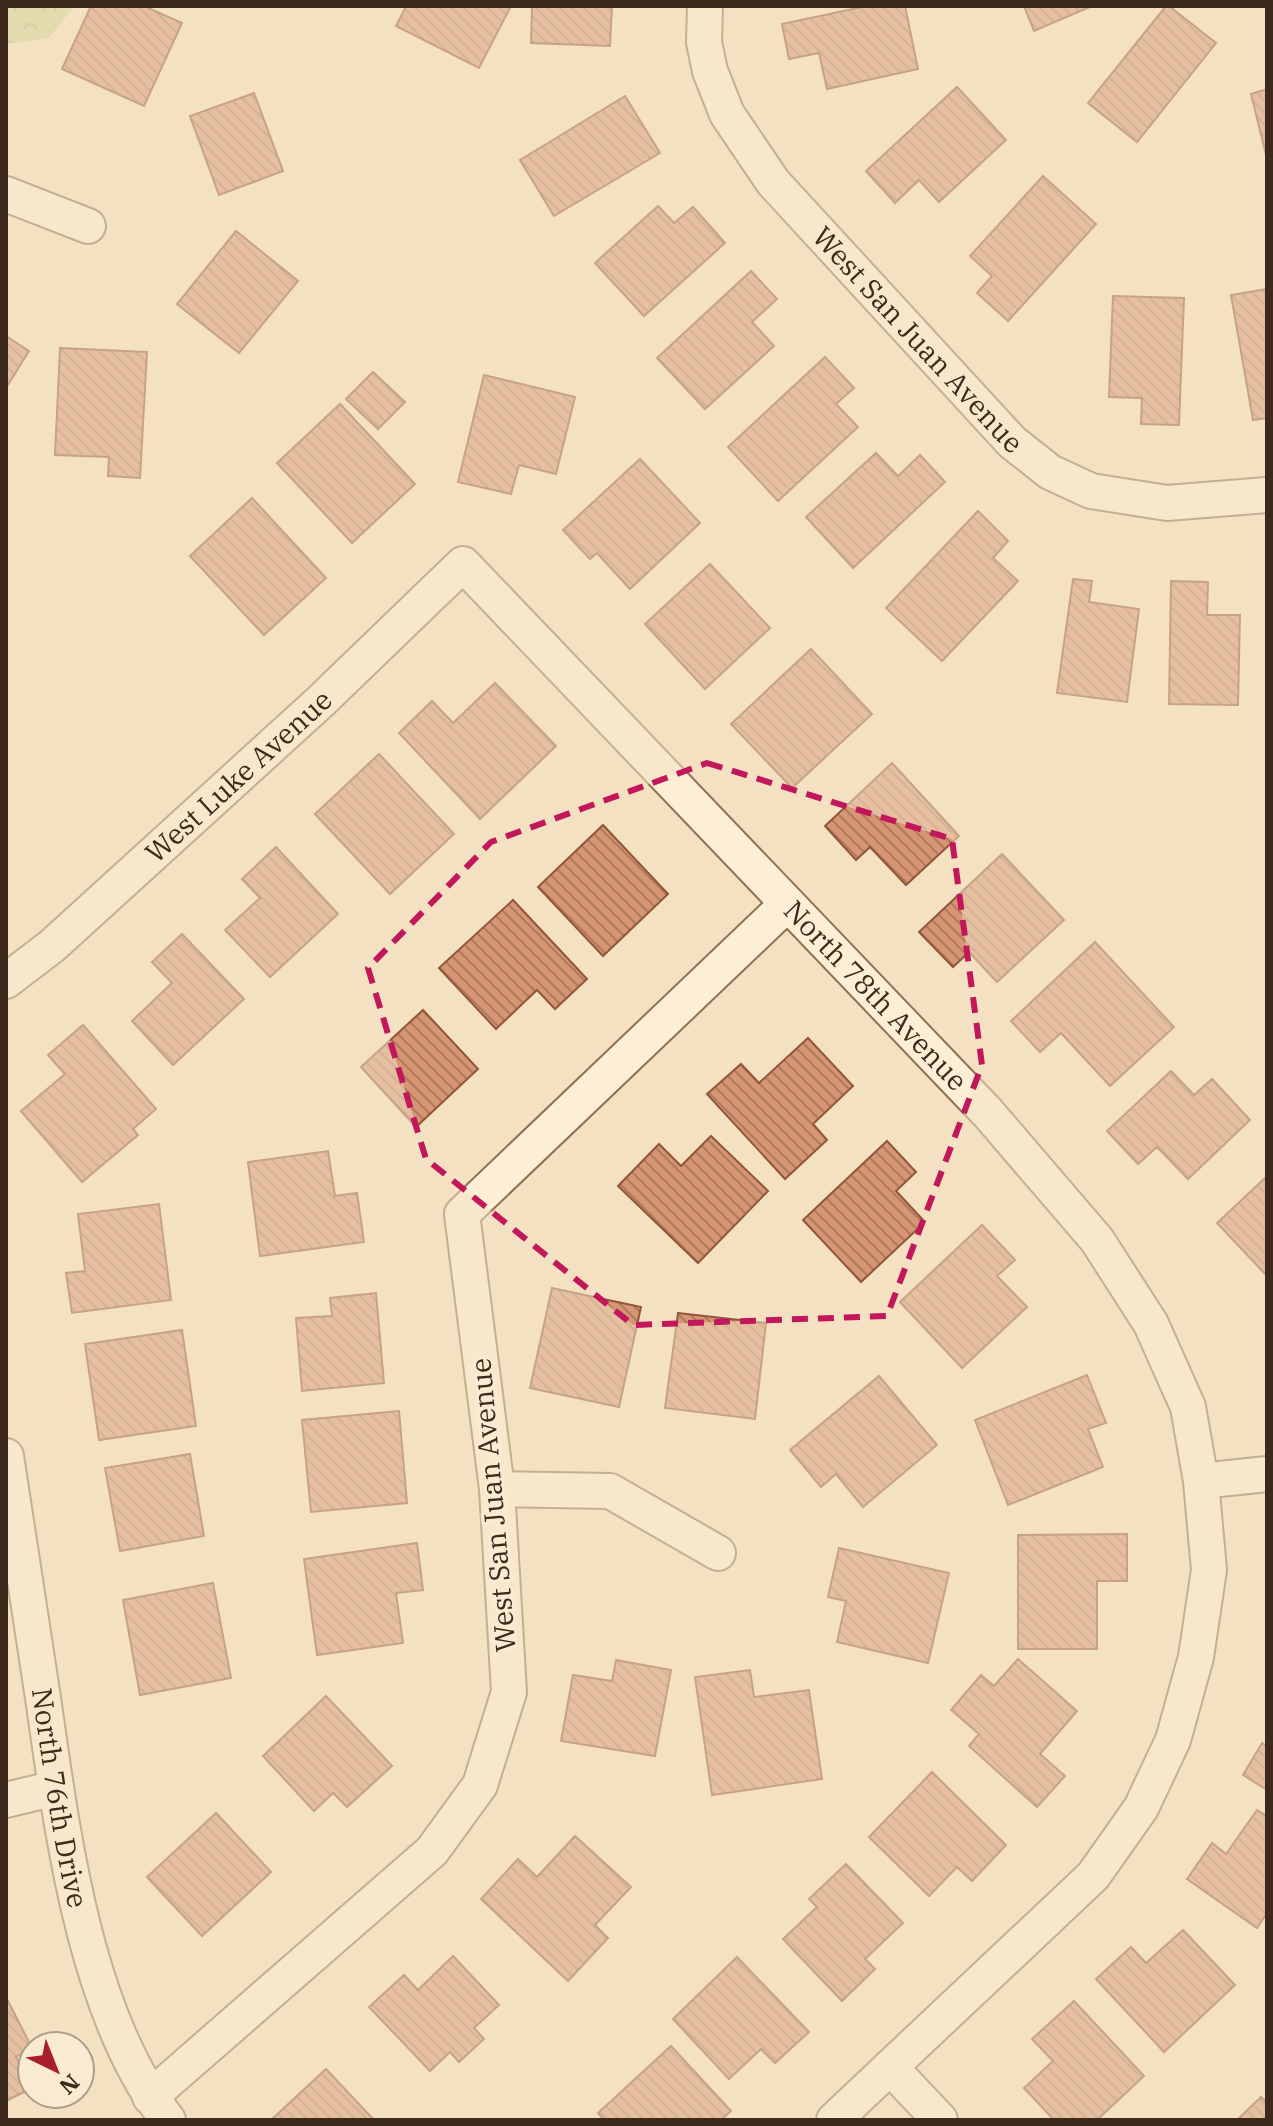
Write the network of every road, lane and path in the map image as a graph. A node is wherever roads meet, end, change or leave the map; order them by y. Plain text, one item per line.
1 (705, 6) edge
2 (6, 194) edge
3 (88, 226) dead end
4 (1267, 495) edge
5 (463, 564) joint
6 (786, 905) junction
7 (6, 981) edge
8 (6, 1456) edge
9 (1267, 1474) edge
10 (1201, 1481) junction
11 (497, 1489) junction
12 (718, 1553) dead end
13 (56, 1788) junction
14 (6, 1800) edge
15 (890, 2067) junction
16 (159, 2109) edge
17 (834, 2120) edge
18 (940, 2120) edge

1 - 4 street, West San Juan Avenue
2 - 3 street
5 - 6 street, North 78th Avenue
5 - 7 street, West Luke Avenue
6 - 10 street, North 78th Avenue
6 - 11 street, West San Juan Avenue
8 - 13 street, North 76th Drive
9 - 10 street
10 - 15 street, North 78th Avenue
11 - 12 street
11 - 16 street, West San Juan Avenue
13 - 14 street
13 - 16 street, North 76th Drive
15 - 17 street, North 78th Avenue
15 - 18 street

